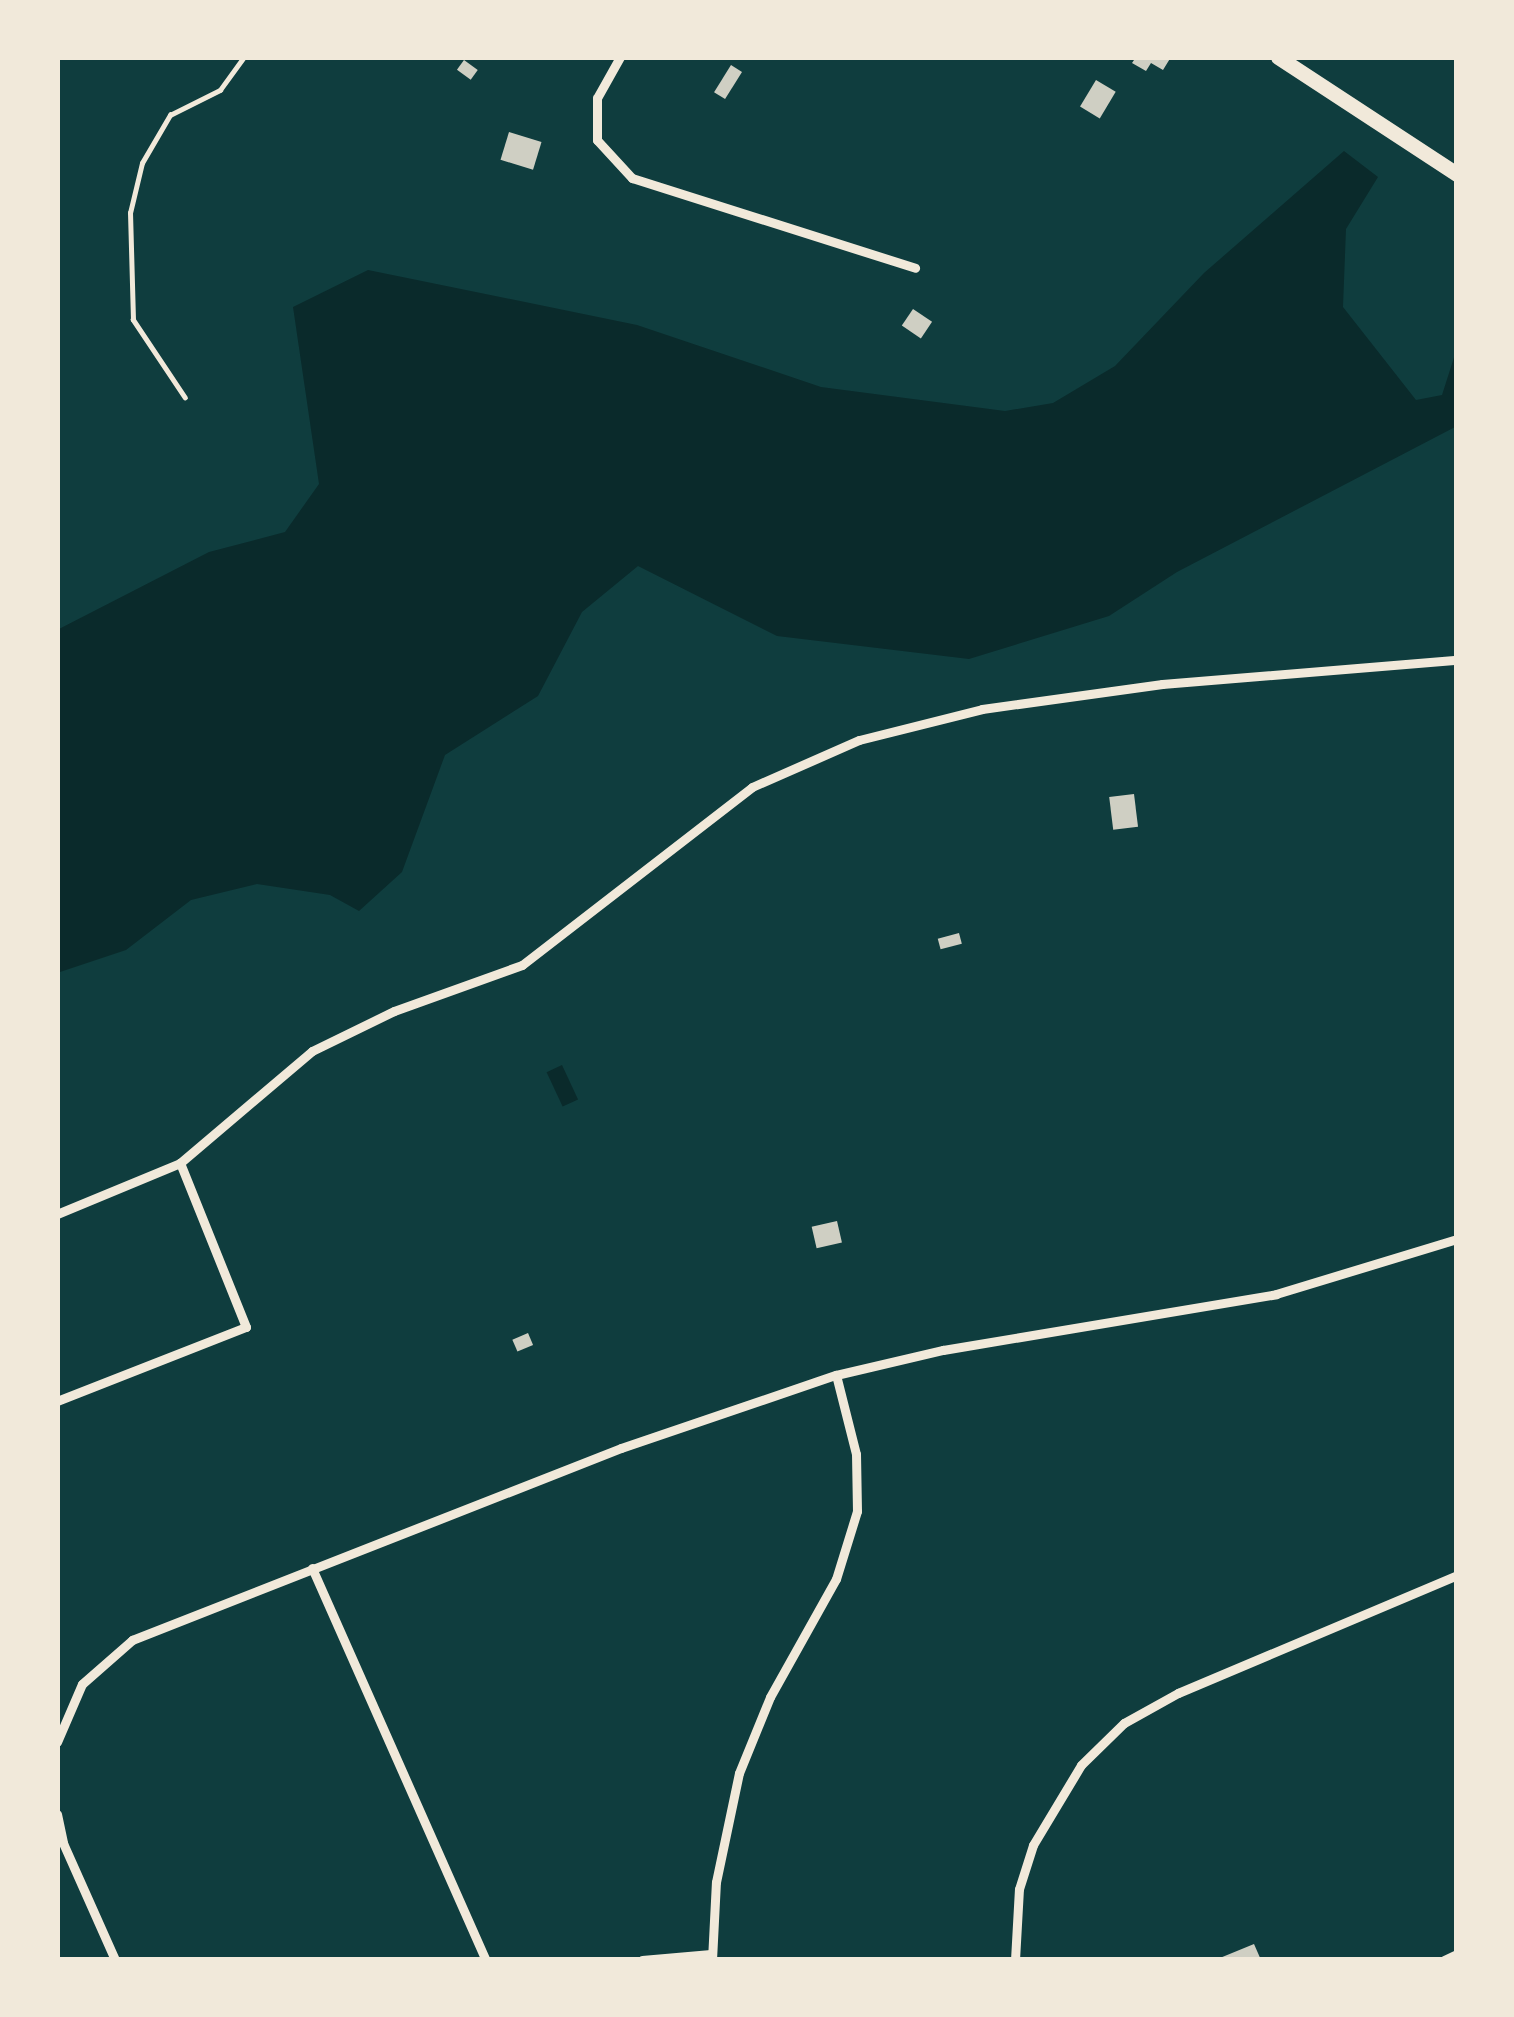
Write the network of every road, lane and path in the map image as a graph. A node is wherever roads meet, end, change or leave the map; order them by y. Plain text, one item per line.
1 (244, 57) edge
2 (620, 57) edge
3 (1286, 59) edge
4 (1457, 174) edge
5 (915, 268) dead end
6 (185, 398) dead end
7 (1457, 660) edge
8 (180, 1163) junction
9 (57, 1214) edge
10 (1457, 1239) edge
11 (836, 1375) junction
12 (57, 1402) edge
13 (312, 1568) junction
14 (1457, 1574) edge
15 (57, 1742) edge
16 (57, 1814) edge
17 (1457, 1954) edge
18 (711, 1957) edge
19 (115, 1960) edge
20 (486, 1960) edge
21 (642, 1960) edge
22 (1015, 1960) edge
23 (1444, 1960) edge

1 - 6 lane
2 - 5 street
3 - 4 main road
7 - 8 street
8 - 9 street
8 - 12 street
10 - 11 street
11 - 13 street
11 - 18 street
13 - 15 street
13 - 20 street
14 - 22 street
16 - 19 street
17 - 23 street
18 - 21 street

